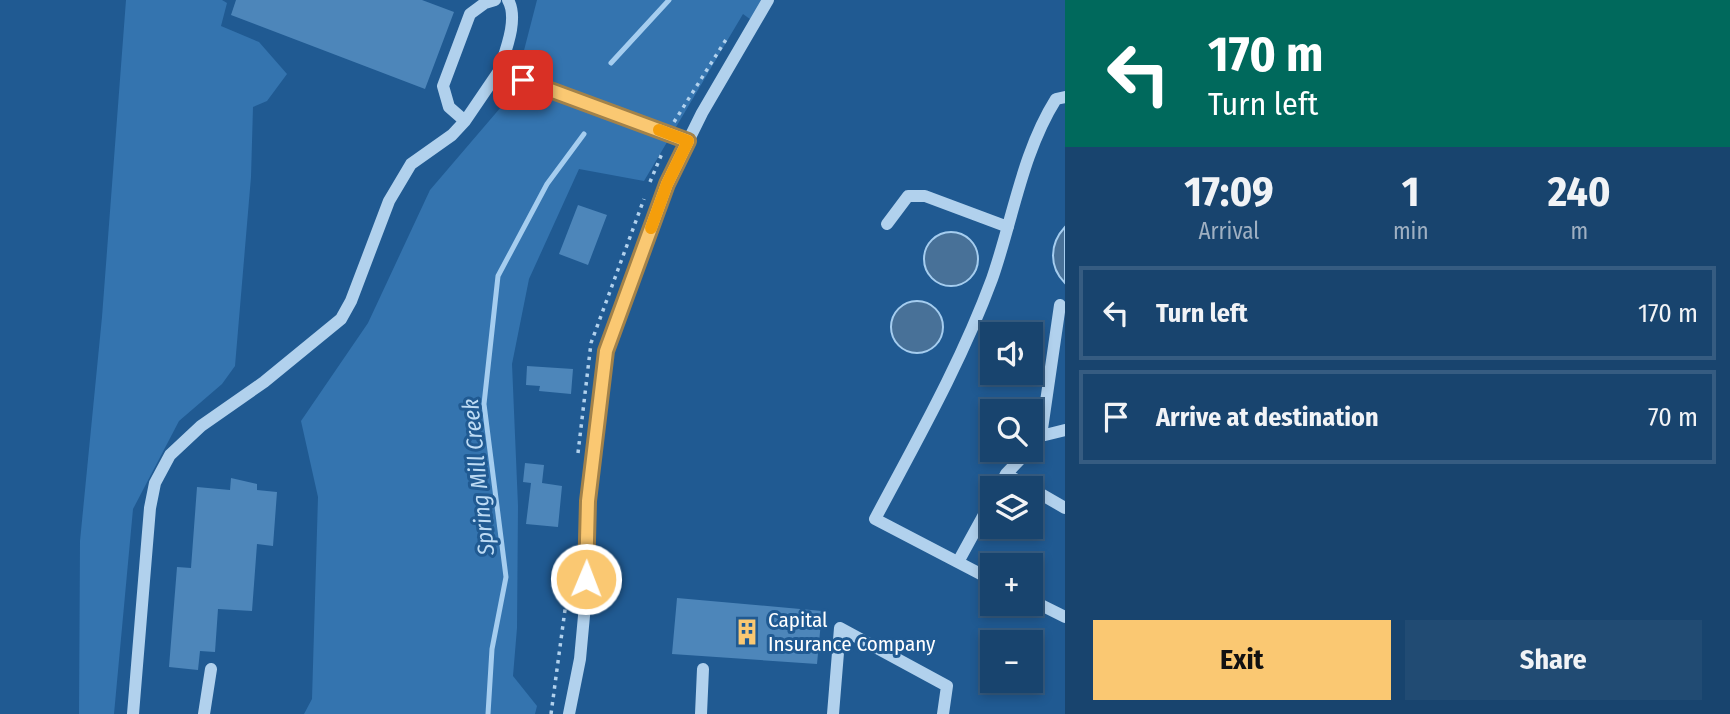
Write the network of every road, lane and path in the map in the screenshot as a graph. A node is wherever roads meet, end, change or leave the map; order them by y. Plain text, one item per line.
1 (495, 0) edge
2 (508, 0) edge
3 (768, 0) edge
4 (732, 30) dead end
5 (499, 71) junction
6 (1065, 97) edge
7 (465, 121) junction
8 (674, 122) dead end
9 (688, 141) junction
10 (887, 224) dead end
11 (1008, 227) junction
12 (1060, 305) dead end
13 (1043, 422) edge
14 (1065, 430) edge
15 (1043, 436) edge
16 (1018, 462) edge
17 (1006, 474) joint
18 (1065, 508) edge
19 (980, 522) edge
20 (958, 562) junction
21 (980, 574) edge
22 (1043, 606) edge
23 (1065, 617) edge
24 (211, 669) dead end
25 (703, 669) dead end
26 (133, 714) edge
27 (204, 714) edge
28 (569, 714) edge
29 (701, 714) edge
30 (834, 714) edge
31 (943, 714) edge

1 - 7 street
2 - 5 street
3 - 9 street
4 - 8 path
5 - 7 street
5 - 9 street
6 - 11 street
7 - 26 street
9 - 28 street
10 - 11 street
11 - 20 street
12 - 13 street
14 - 15 street
16 - 17 street
17 - 18 street
19 - 20 street
20 - 21 street
22 - 23 street
24 - 27 street
25 - 29 street
30 - 31 street

